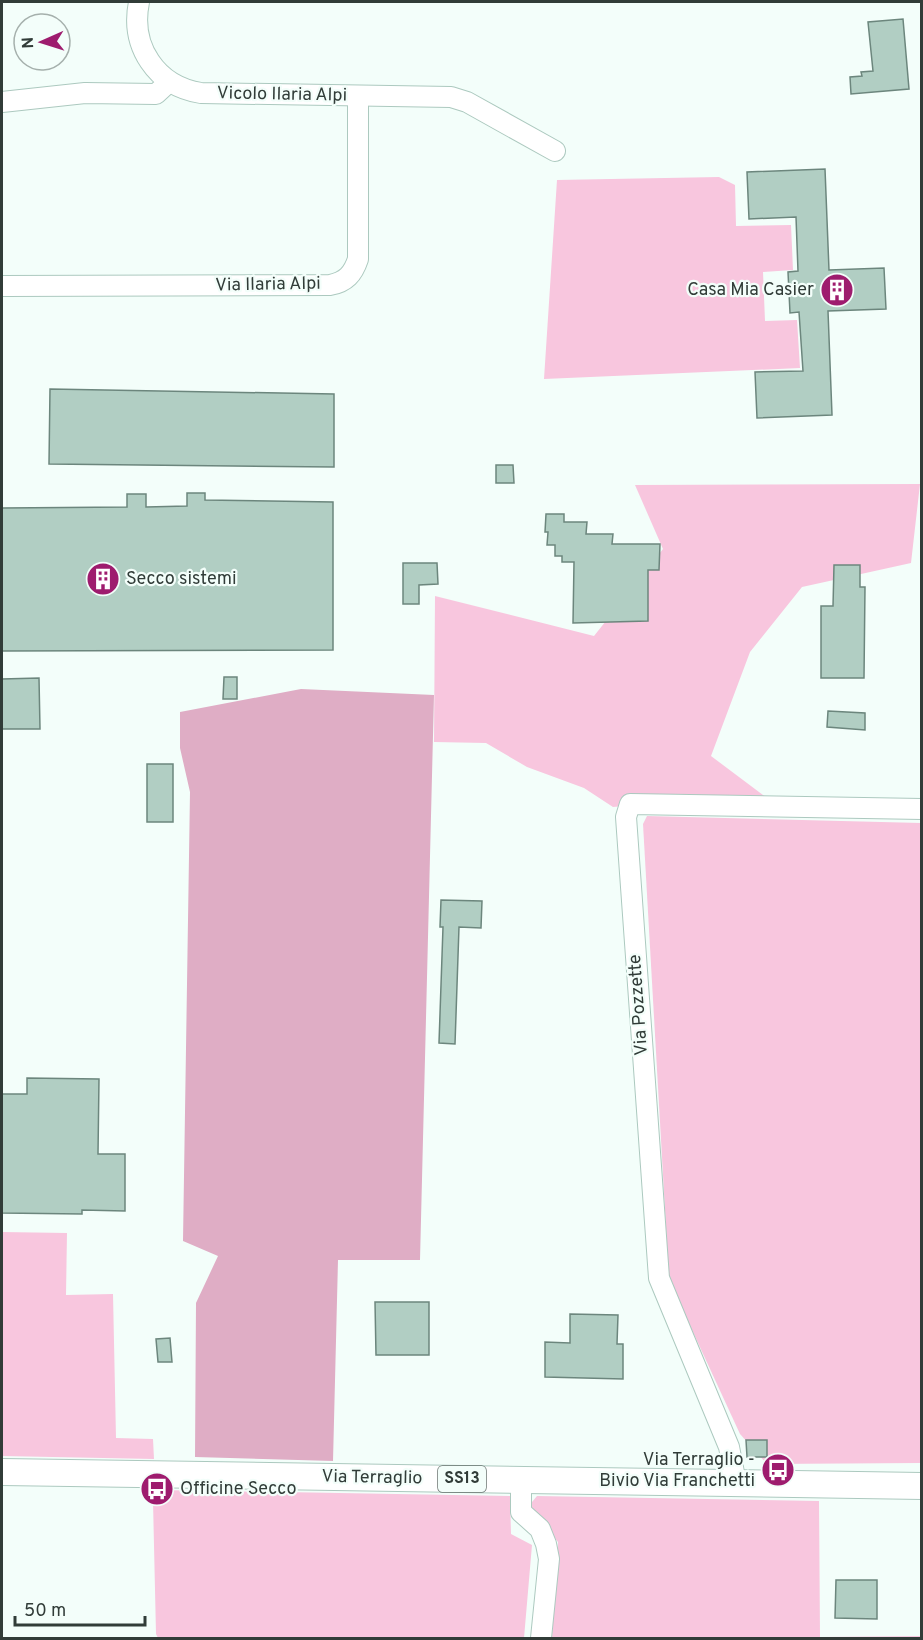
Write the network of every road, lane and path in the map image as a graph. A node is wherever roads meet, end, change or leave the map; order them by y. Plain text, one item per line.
1 (139, 2) edge
2 (154, 68) junction
3 (169, 82) junction
4 (105, 94) junction
5 (358, 96) junction
6 (2, 102) edge
7 (555, 151) dead end
8 (2, 286) edge
9 (921, 809) edge
10 (2, 1472) edge
11 (521, 1480) junction
12 (736, 1483) junction
13 (921, 1486) edge
14 (541, 1638) edge

1 - 2 street
2 - 3 street
2 - 4 street
3 - 4 street
3 - 5 street, Vicolo Ilaria Alpi
4 - 6 street
5 - 7 street, Vicolo Ilaria Alpi
5 - 8 street, Via Ilaria Alpi
9 - 12 street, Via Pozzette
10 - 11 main road, Via Terraglio / SS13
11 - 12 main road, Via Terraglio / SS13
11 - 14 street
12 - 13 main road, Via Terraglio / SS13

